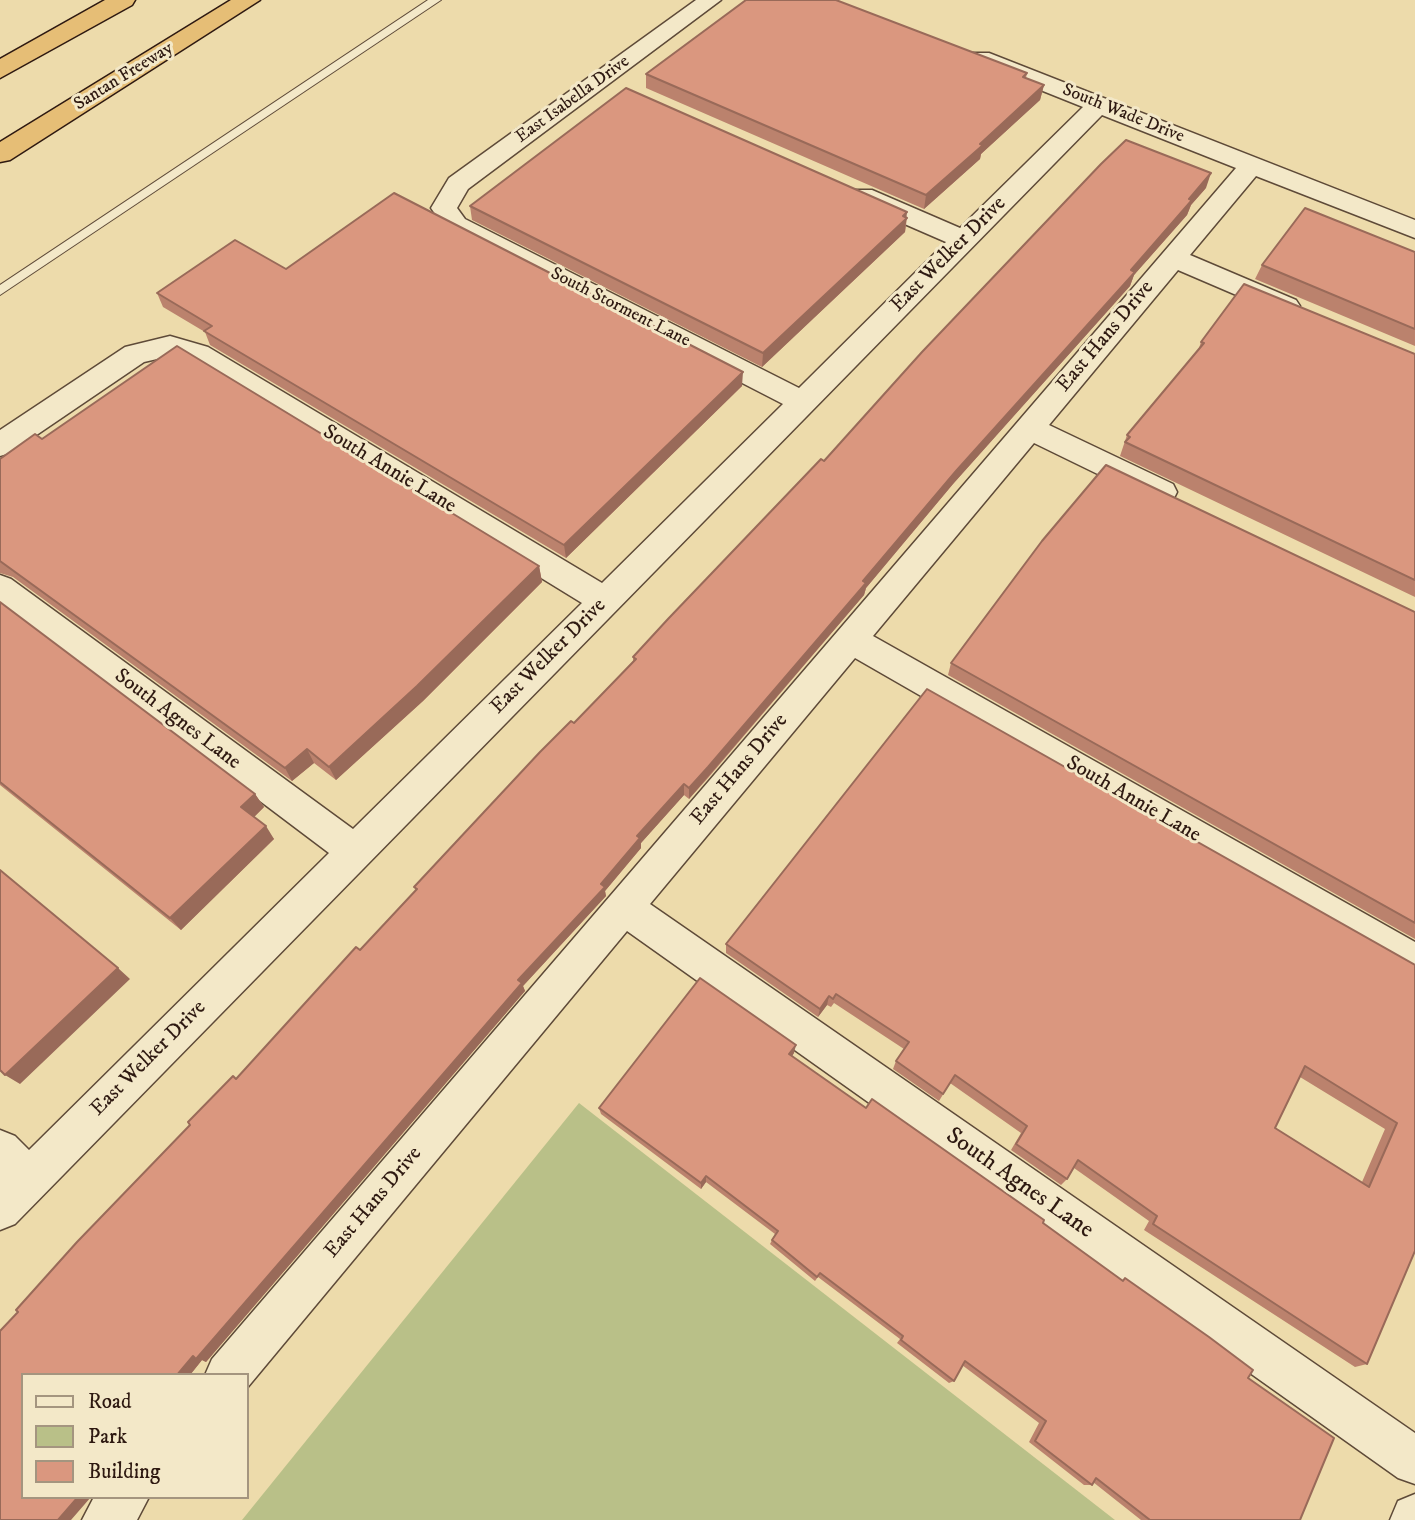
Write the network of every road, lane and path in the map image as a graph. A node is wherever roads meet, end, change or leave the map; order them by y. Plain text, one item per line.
1 (123, 0) edge
2 (248, 0) edge
3 (435, 0) edge
4 (710, 0) edge
5 (960, 50) edge
6 (0, 70) edge
7 (601, 80) junction
8 (626, 91) edge
9 (1098, 105) junction
10 (0, 154) edge
11 (1252, 166) junction
12 (838, 185) edge
13 (444, 208) joint
14 (1415, 230) edge
15 (964, 240) junction
16 (1174, 258) junction
17 (0, 291) edge
18 (1313, 317) edge
19 (803, 401) junction
20 (1030, 428) junction
21 (0, 445) edge
22 (1191, 506) edge
23 (0, 588) edge
24 (605, 601) junction
25 (851, 639) junction
26 (355, 852) junction
27 (624, 907) junction
28 (1415, 962) edge
29 (0, 1151) edge
30 (29, 1179) junction
31 (0, 1209) edge
32 (230, 1373) edge
33 (1415, 1461) edge
34 (123, 1499) edge
35 (106, 1520) edge

1 - 6 highway
2 - 10 highway, Santan Freeway
3 - 17 lane
4 - 7 street, East Isabella Drive
5 - 9 street, South Wade Drive
7 - 8 street
7 - 13 street, East Isabella Drive
9 - 11 street, South Wade Drive
9 - 15 street, East Welker Drive
11 - 14 street, South Wade Drive
11 - 16 street, East Hans Drive
12 - 15 street
13 - 19 street, South Storment Lane
15 - 19 street, East Welker Drive
16 - 18 street
16 - 20 street, East Hans Drive
19 - 24 street, East Welker Drive
20 - 22 street
20 - 25 street, East Hans Drive
21 - 24 street, South Annie Lane
23 - 26 street, South Agnes Lane
24 - 26 street, East Welker Drive
25 - 27 street, East Hans Drive
25 - 28 street, South Annie Lane
26 - 30 street, East Welker Drive
27 - 32 street, East Hans Drive
27 - 33 street, South Agnes Lane
29 - 30 street
30 - 31 street, East Welker Drive
34 - 35 street

